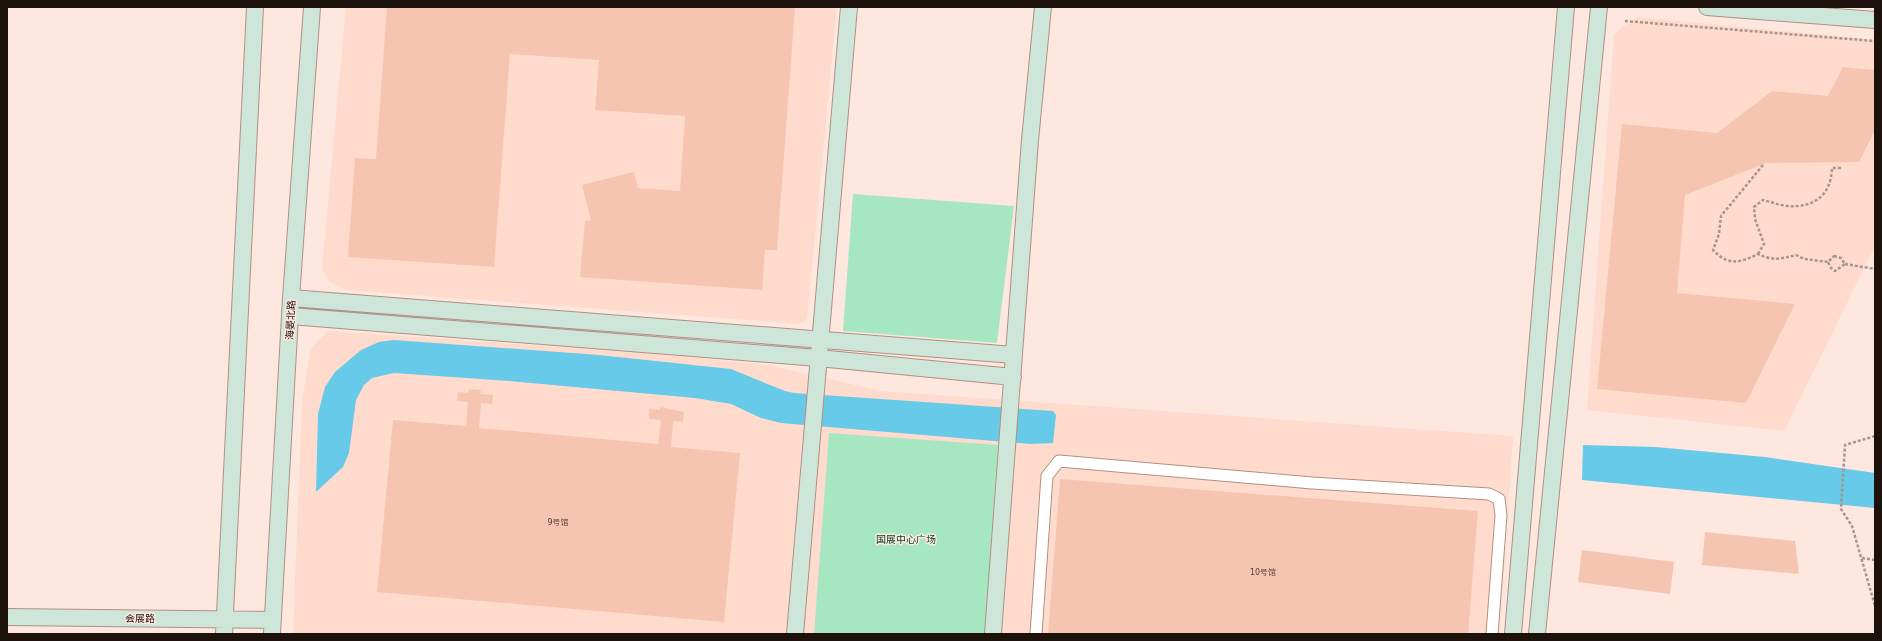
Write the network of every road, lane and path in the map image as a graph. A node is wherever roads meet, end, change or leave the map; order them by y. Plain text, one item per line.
1 (255, 7) edge
2 (312, 7) edge
3 (849, 7) edge
4 (1044, 7) edge
5 (1566, 7) edge
6 (1599, 7) edge
7 (1708, 7) edge
8 (1875, 20) edge
9 (1625, 21) dead end
10 (1875, 41) edge
11 (1763, 165) dead end
12 (1841, 168) dead end
13 (1758, 254) junction
14 (1828, 262) junction
15 (1845, 264) junction
16 (1875, 269) edge
17 (291, 298) junction
18 (290, 316) junction
19 (819, 340) junction
20 (1014, 355) junction
21 (818, 358) junction
22 (1013, 377) junction
23 (1875, 436) edge
24 (1862, 558) junction
25 (1875, 560) edge
26 (1875, 606) edge
27 (7, 617) edge
28 (224, 626) edge
29 (272, 627) edge
30 (795, 634) edge
31 (993, 634) edge
32 (1036, 634) edge
33 (1492, 634) edge
34 (1513, 634) edge
35 (1537, 634) edge

1 - 28 street
2 - 17 street, 海晏北路
3 - 19 street
4 - 20 street
5 - 34 street
6 - 35 street
7 - 8 street
9 - 10 path
11 - 13 path
12 - 13 path
13 - 14 path
14 - 15 path
14 - 15 path
15 - 16 path
17 - 18 street, 海晏北路
17 - 19 street
18 - 21 street
18 - 29 street, 海晏北路
19 - 20 street
19 - 21 street
20 - 22 street
21 - 22 street
21 - 30 street
22 - 31 street
23 - 24 path
24 - 25 path
24 - 26 path
27 - 28 street, 会展路
28 - 29 street, 会展路
32 - 33 street

